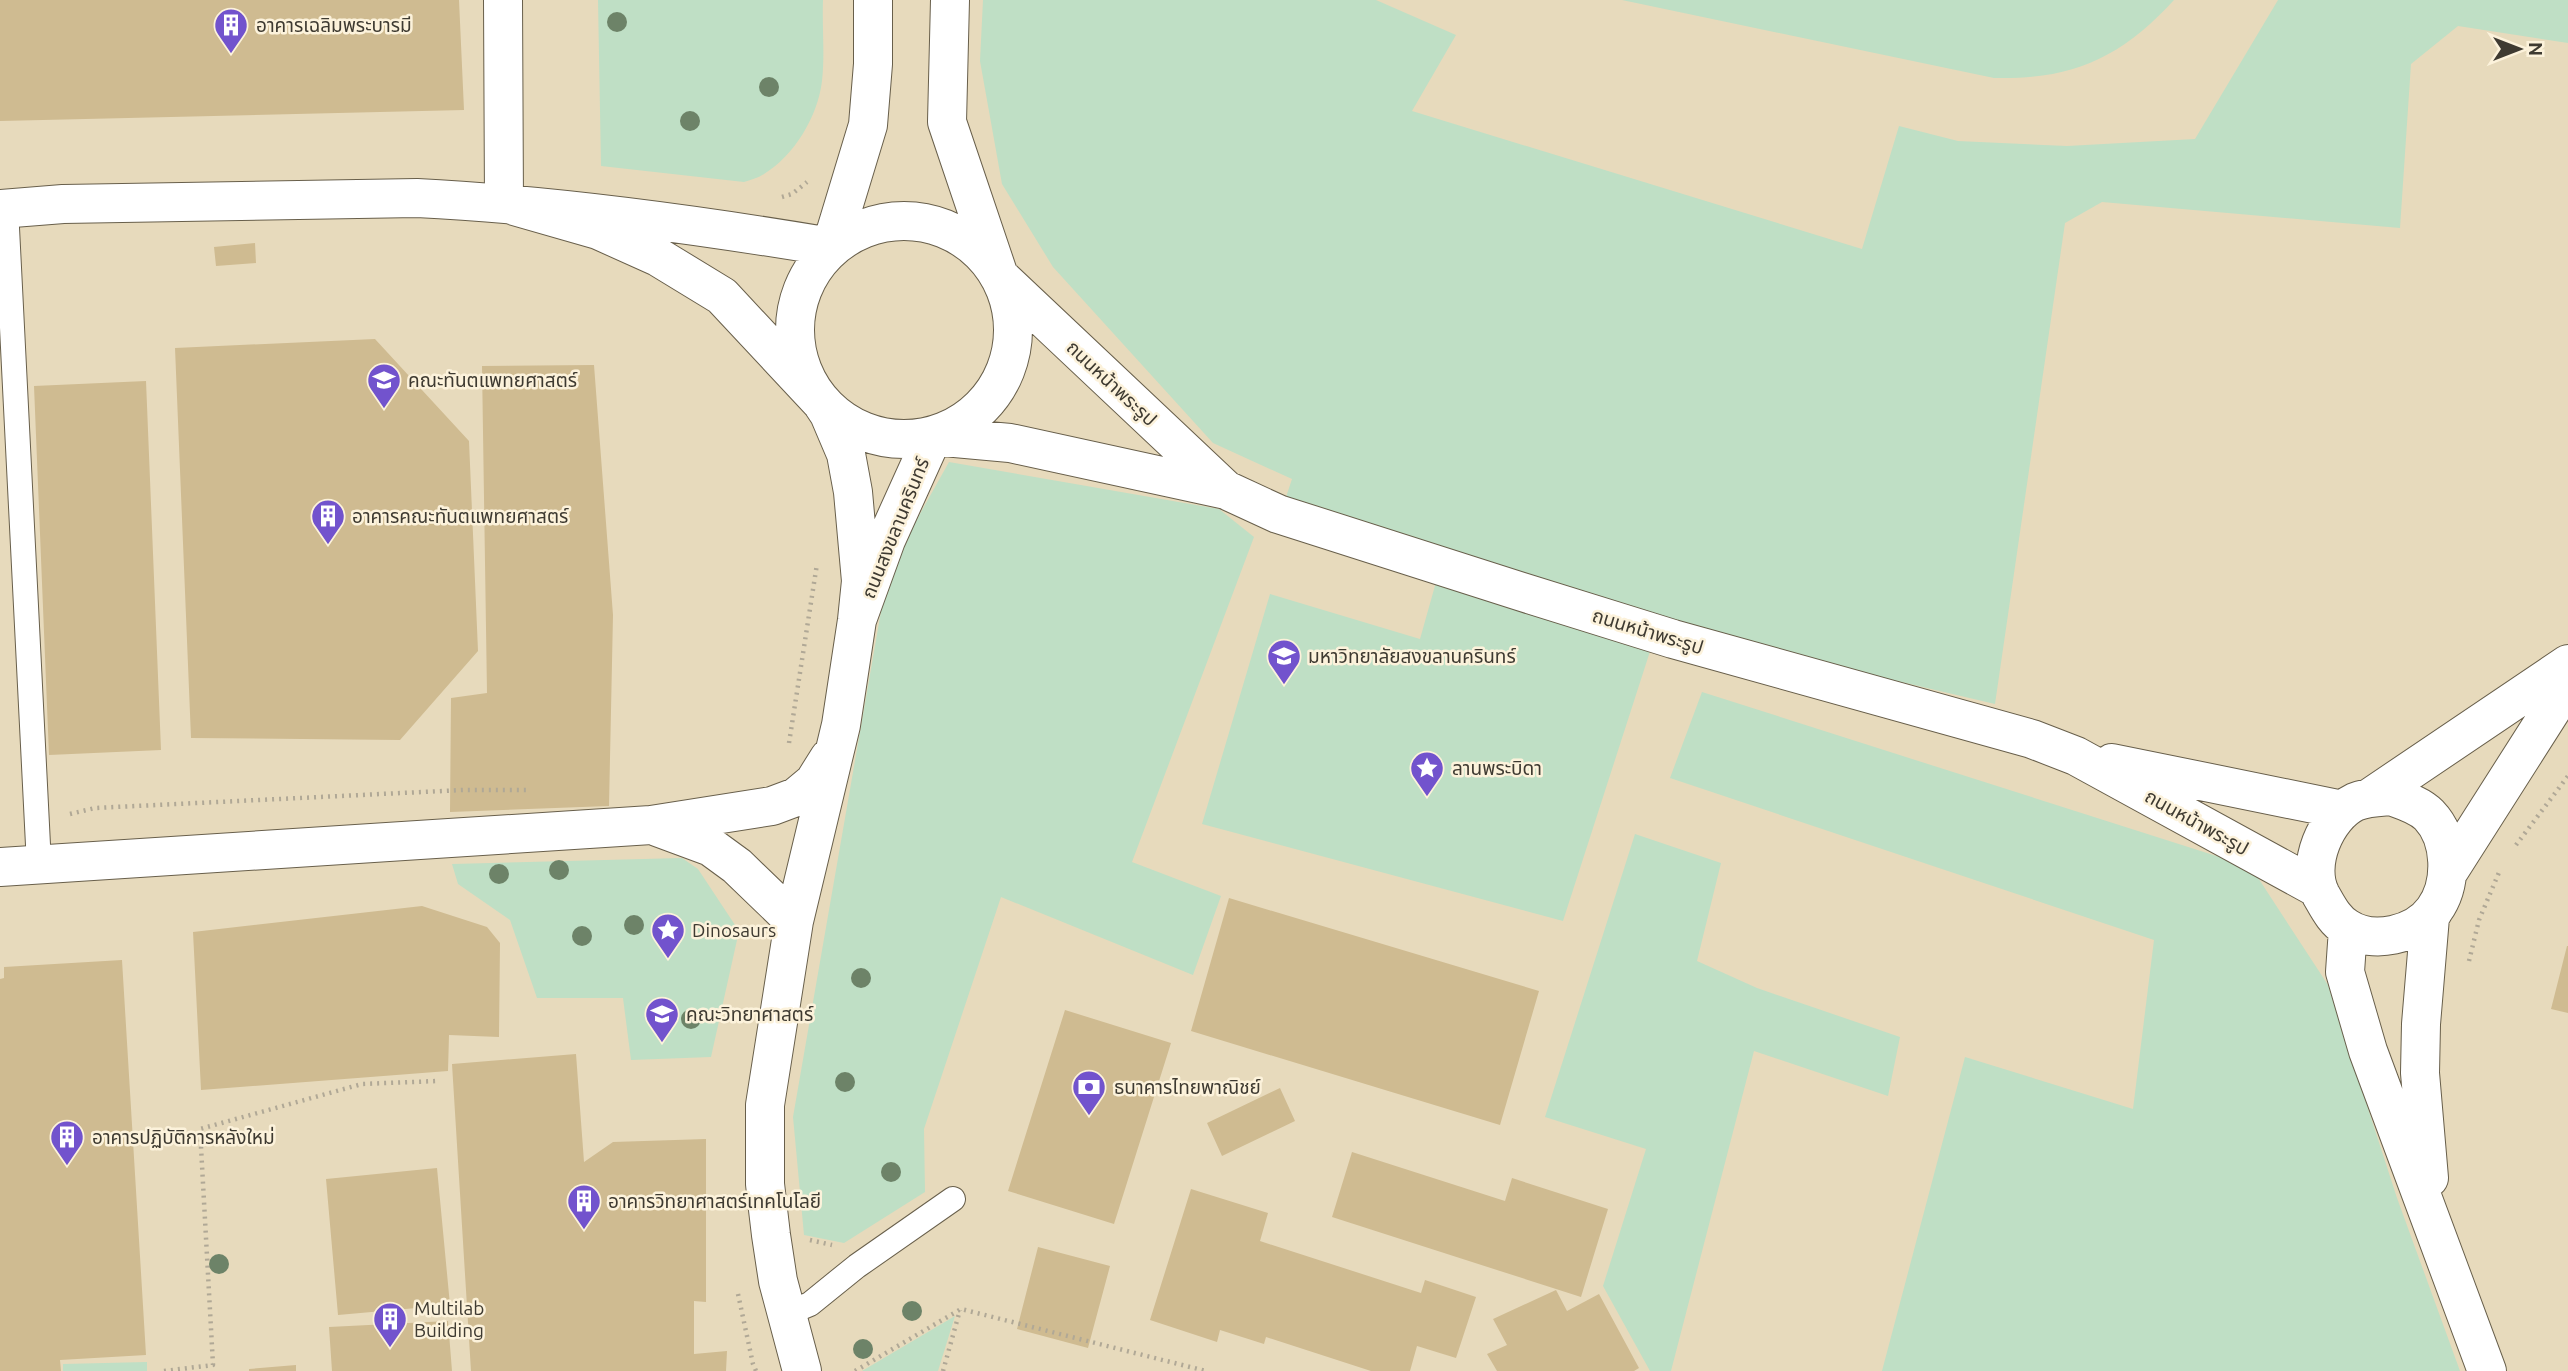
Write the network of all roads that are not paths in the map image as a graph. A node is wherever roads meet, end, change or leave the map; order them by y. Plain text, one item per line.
1 (503, 0) edge
2 (873, 0) edge
3 (950, 0) edge
4 (504, 203) junction
5 (3, 209) edge
6 (831, 247) junction
7 (999, 276) junction
8 (821, 402) junction
9 (933, 436) junction
10 (1226, 490) junction
11 (857, 620) junction
12 (2568, 664) edge
13 (2568, 684) edge
14 (2076, 756) junction
15 (824, 766) junction
16 (2357, 803) junction
17 (650, 825) junction
18 (39, 864) junction
19 (0, 867) edge
20 (2447, 874) junction
21 (2317, 888) junction
22 (2434, 910) junction
23 (794, 921) junction
24 (2348, 929) junction
25 (953, 1199) dead end
26 (2432, 1222) junction
27 (786, 1314) junction
28 (802, 1371) edge
29 (2487, 1371) edge

1 - 4 street
2 - 6 street
3 - 7 street
4 - 5 street
4 - 6 street
4 - 8 street
5 - 18 lane
6 - 7 street
6 - 8 street
7 - 9 street
7 - 10 street, ถนนหน้าพระรูป
8 - 9 street
8 - 11 street, ถนนสงขลานครินทร์
9 - 10 street, ถนนหน้าพระรูป
9 - 11 street, ถนนสงขลานครินทร์
10 - 14 street, ถนนหน้าพระรูป
11 - 15 street, ถนนสงขลานครินทร์
12 - 16 street
13 - 20 street
14 - 16 street, ถนนหน้าพระรูป
14 - 21 street, ถนนหน้าพระรูป
15 - 17 street
15 - 23 street, ถนนสงขลานครินทร์
16 - 20 street
16 - 21 street
17 - 18 street
17 - 23 street
18 - 19 street
20 - 22 street
21 - 24 street
22 - 24 street
22 - 26 street
23 - 27 street
24 - 26 street
25 - 27 lane
26 - 29 street
27 - 28 street

